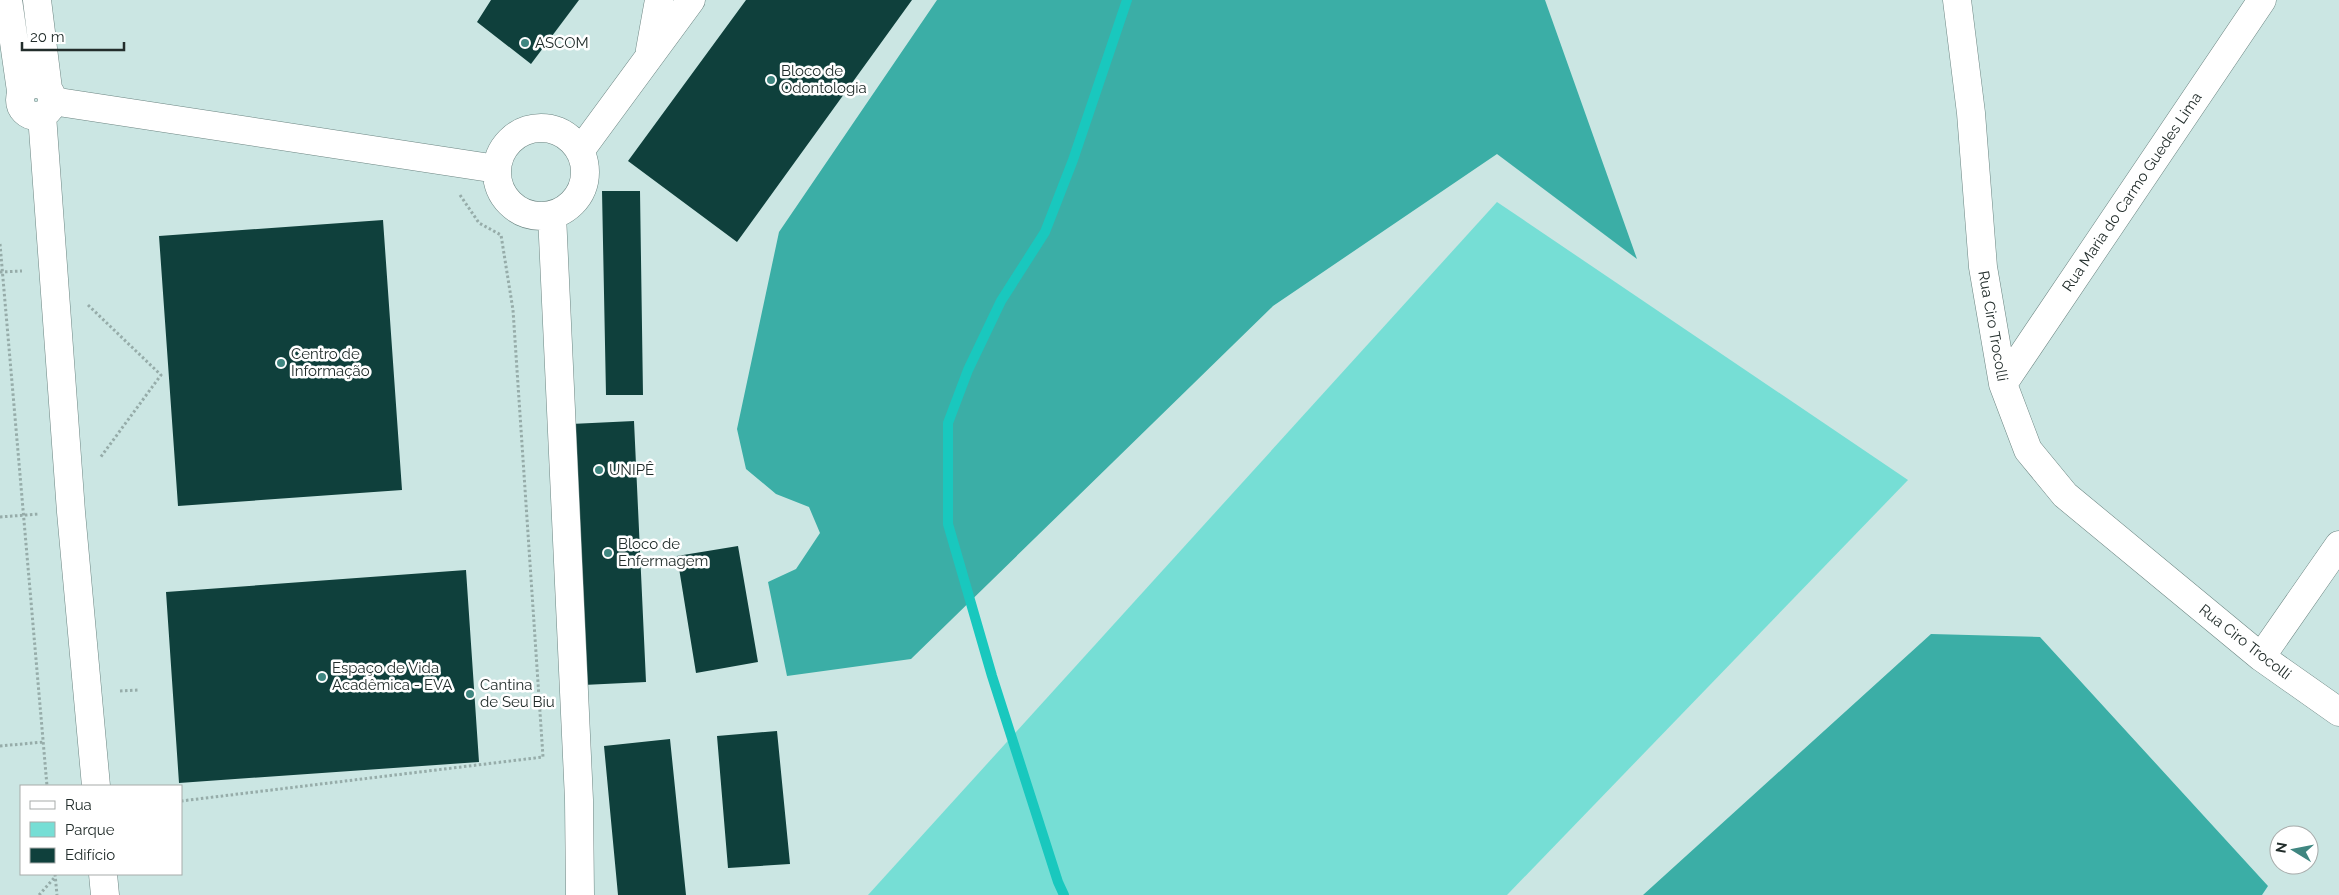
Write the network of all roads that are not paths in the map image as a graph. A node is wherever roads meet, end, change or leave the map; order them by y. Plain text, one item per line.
1 (8, 0) edge
2 (37, 0) edge
3 (659, 0) edge
4 (691, 0) edge
5 (1957, 0) edge
6 (2262, 0) edge
7 (649, 57) junction
8 (30, 100) edge
9 (580, 151) junction
10 (497, 169) junction
11 (552, 215) junction
12 (2003, 384) junction
13 (2339, 545) edge
14 (2261, 658) junction
15 (2339, 712) edge
16 (96, 785) edge
17 (103, 875) edge
18 (105, 895) edge
19 (580, 895) edge

1 - 8 street
2 - 8 street
3 - 7 street
4 - 7 street
5 - 12 street, Rua Ciro Trocolli
6 - 12 street, Rua Maria do Carmo Guedes Lima
7 - 9 street
8 - 10 street
8 - 16 street
9 - 10 street
9 - 11 street
10 - 11 street
11 - 19 street
12 - 14 street, Rua Ciro Trocolli
13 - 14 street
14 - 15 street, Rua Ciro Trocolli
17 - 18 street

